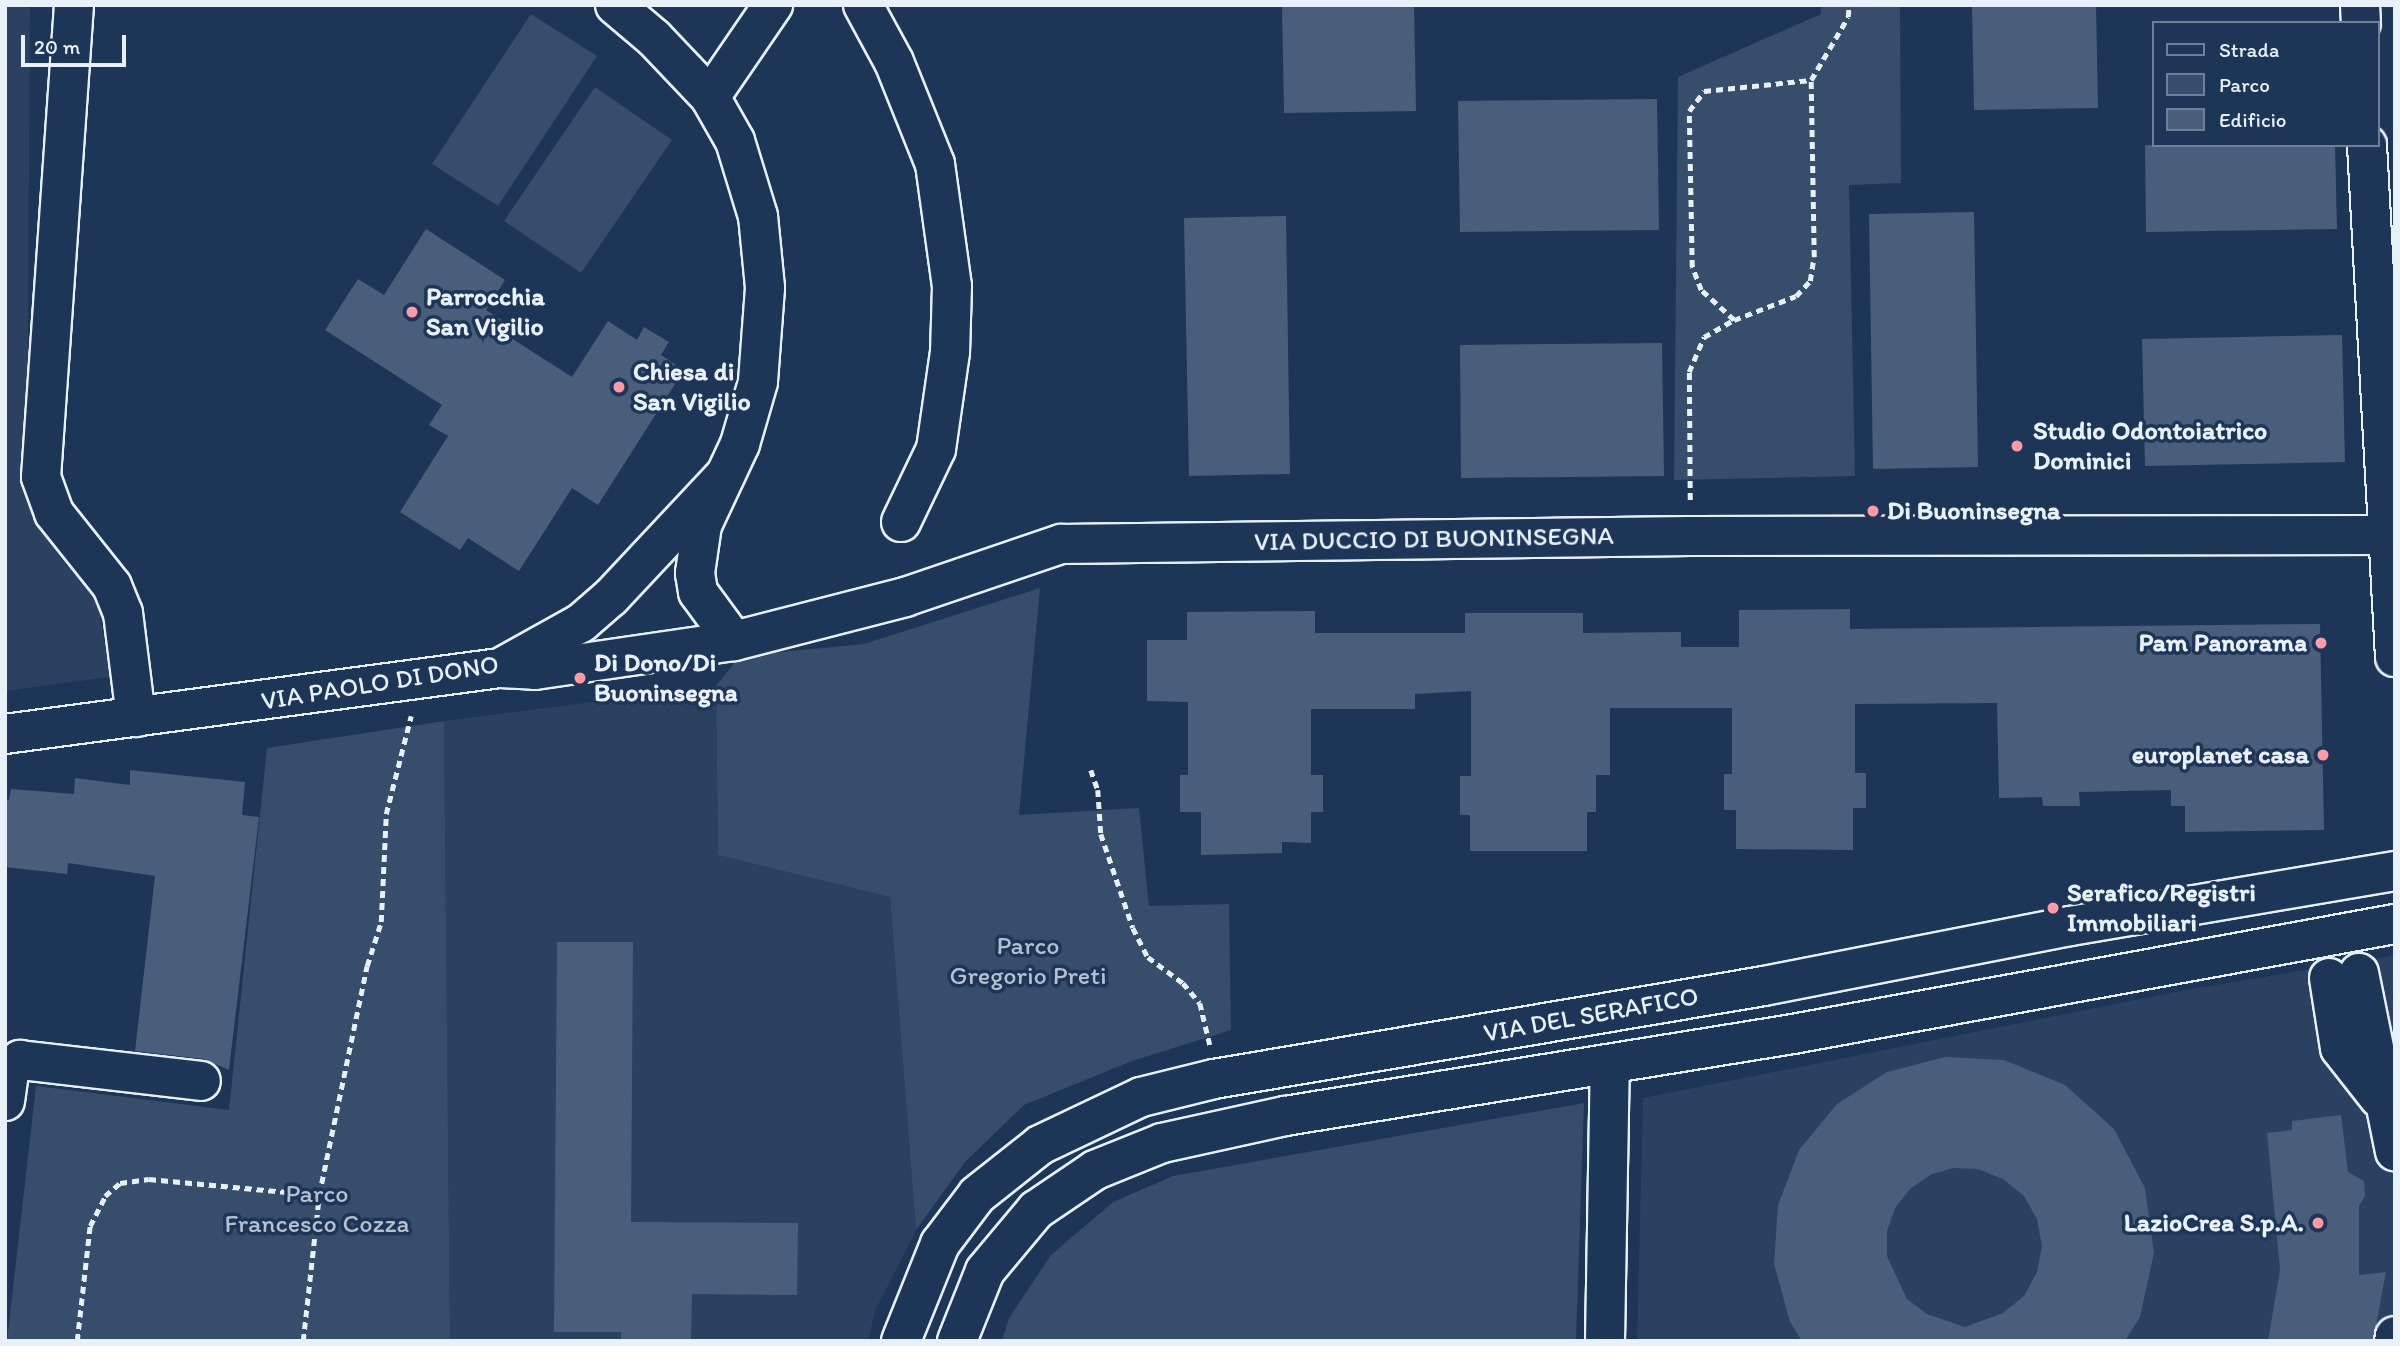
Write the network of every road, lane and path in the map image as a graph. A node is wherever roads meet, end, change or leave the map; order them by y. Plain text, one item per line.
1 (74, 5) edge
2 (615, 5) edge
3 (773, 5) edge
4 (863, 5) edge
5 (1849, 5) edge
6 (1811, 80) junction
7 (710, 97) junction
8 (2367, 147) edge
9 (1734, 320) junction
10 (725, 475) junction
11 (901, 522) dead end
12 (2385, 535) junction
13 (1690, 536) junction
14 (734, 642) junction
15 (2395, 657) edge
16 (500, 668) junction
17 (412, 711) dead end
18 (136, 716) junction
19 (5, 734) edge
20 (1091, 770) dead end
21 (2395, 871) edge
22 (2395, 924) edge
23 (2344, 976) dead end
24 (1211, 1048) dead end
25 (1610, 1064) junction
26 (201, 1081) dead end
27 (5, 1101) edge
28 (2395, 1152) edge
29 (319, 1195) junction
30 (77, 1341) edge
31 (303, 1341) edge
32 (901, 1341) edge
33 (957, 1341) edge
34 (1605, 1341) edge

1 - 18 street
2 - 7 street, VIA PAOLO DI DONO
3 - 7 street
4 - 11 street
5 - 6 path
6 - 9 path
6 - 9 path
7 - 10 street, VIA PAOLO DI DONO
8 - 12 street
9 - 13 path
10 - 14 street, VIA PAOLO DI DONO
10 - 16 street, VIA PAOLO DI DONO
12 - 13 street, VIA DUCCIO DI BUONINSEGNA
12 - 15 street
13 - 14 street, VIA DUCCIO DI BUONINSEGNA
14 - 16 street, VIA DUCCIO DI BUONINSEGNA
16 - 18 street, VIA PAOLO DI DONO
17 - 29 path
18 - 19 street, VIA PAOLO DI DONO
20 - 24 path
21 - 32 street, VIA DEL SERAFICO
22 - 25 street, VIA DEL SERAFICO
23 - 28 street
25 - 33 street, VIA DEL SERAFICO
25 - 34 street
26 - 27 street
29 - 30 path
29 - 31 path

